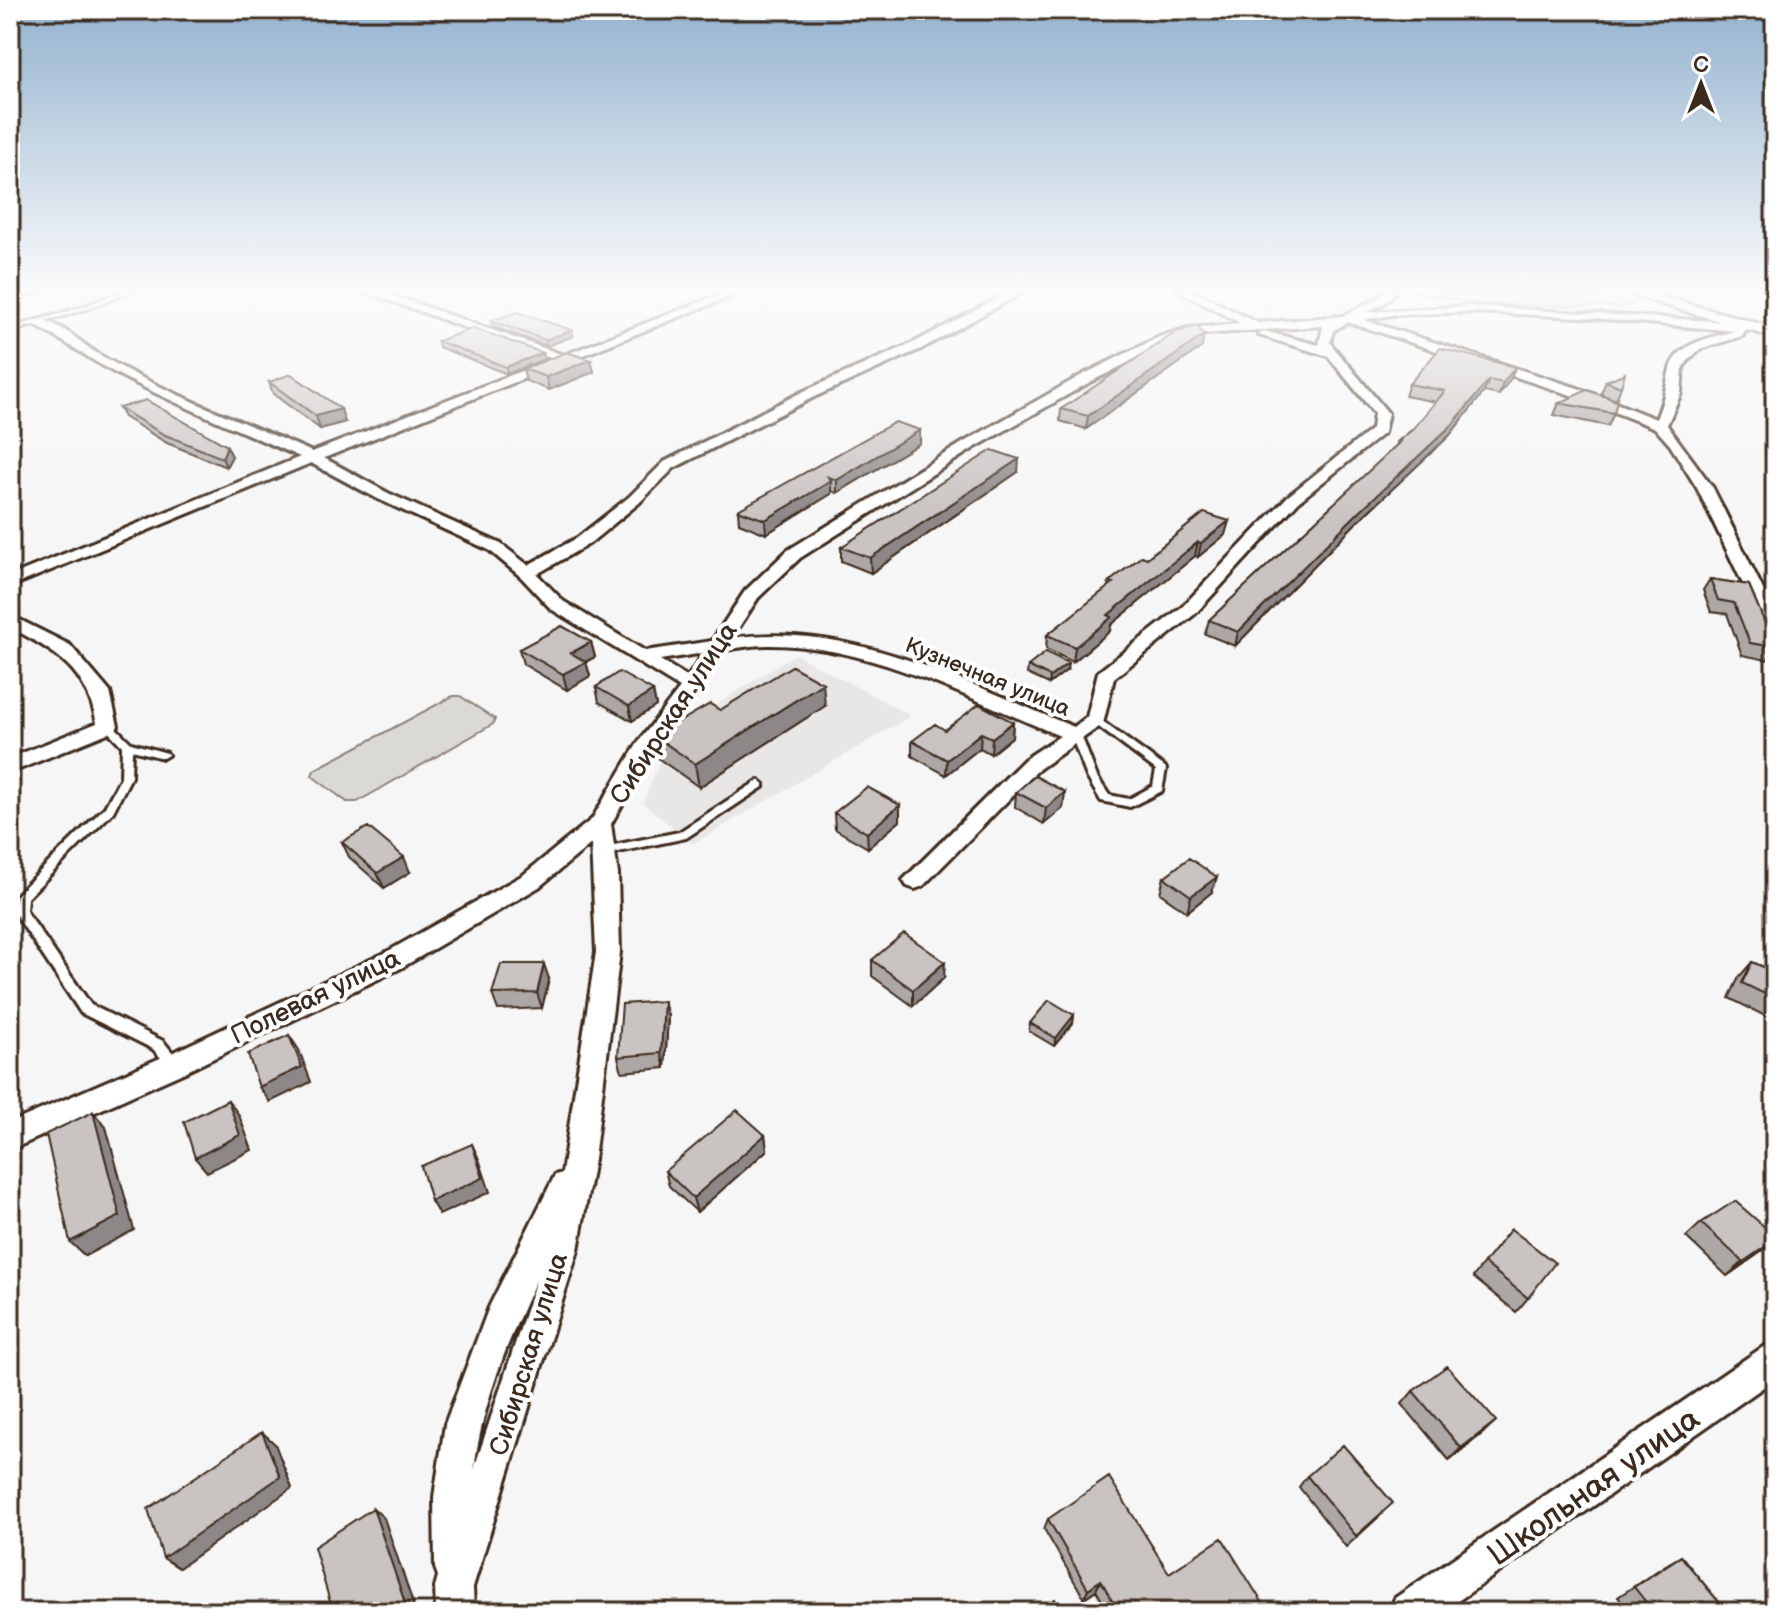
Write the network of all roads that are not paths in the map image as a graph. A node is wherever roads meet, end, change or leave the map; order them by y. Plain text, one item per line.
1 (111, 366) edge
2 (547, 366) edge
3 (873, 366) edge
4 (1112, 366) edge
5 (1342, 366) edge
6 (1496, 366) edge
7 (1678, 366) edge
8 (1660, 425) junction
9 (312, 457) junction
10 (527, 573) junction
11 (10, 582) edge
12 (10, 620) edge
13 (1775, 632) edge
14 (719, 643) junction
15 (641, 657) junction
16 (691, 687) junction
17 (1096, 720) junction
18 (108, 726) junction
19 (1076, 735) junction
20 (127, 745) junction
21 (163, 755) dead end
22 (10, 766) edge
23 (759, 784) dead end
24 (602, 838) junction
25 (915, 880) dead end
26 (175, 1064) junction
27 (10, 1137) edge
28 (1775, 1359) edge
29 (455, 1599) edge
30 (1409, 1612) edge

1 - 9 street
2 - 9 street
3 - 10 street
4 - 14 street, Сибирская улица
5 - 17 street, Кузнечная улица
6 - 8 street
7 - 8 street
8 - 13 street
9 - 10 street
9 - 11 street
10 - 15 street
12 - 18 street
14 - 15 street, Кузнечная улица
14 - 16 street, Сибирская улица
14 - 19 street, Кузнечная улица
15 - 16 street
16 - 24 street, Сибирская улица
17 - 19 street, Кузнечная улица
17 - 19 lane
18 - 20 lane
18 - 22 street
19 - 25 street
20 - 21 lane
20 - 26 lane
23 - 24 lane
24 - 26 street, Полевая улица
24 - 29 street
26 - 27 street, Полевая улица
28 - 30 street, Школьная улица

